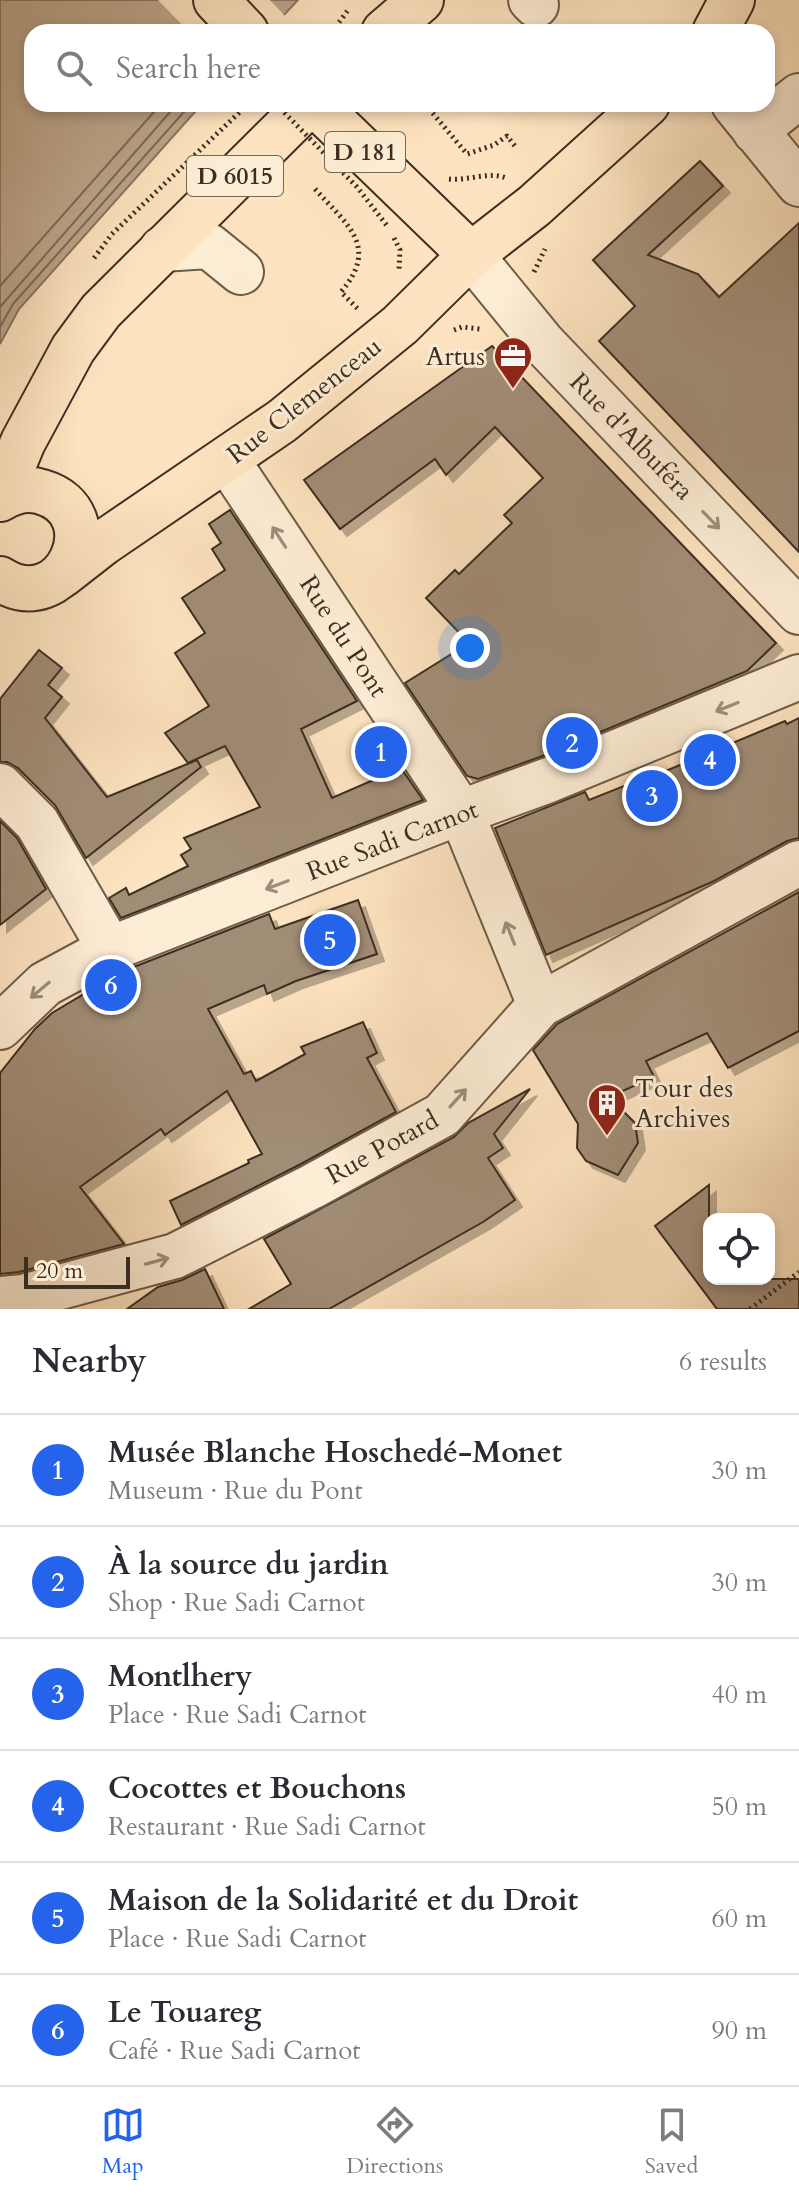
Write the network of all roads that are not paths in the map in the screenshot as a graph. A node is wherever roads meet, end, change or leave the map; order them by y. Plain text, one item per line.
1 (216, 0) edge
2 (421, 0) edge
3 (732, 0) edge
4 (238, 24) edge
5 (393, 24) edge
6 (719, 24) edge
7 (799, 96) edge
8 (775, 105) edge
9 (301, 112) edge
10 (321, 112) edge
11 (638, 112) edge
12 (744, 117) edge
13 (799, 184) edge
14 (162, 249) junction
15 (471, 255) junction
16 (241, 272) dead end
17 (53, 391) junction
18 (227, 460) junction
19 (0, 499) edge
20 (63, 510) junction
21 (125, 529) junction
22 (32, 580) edge
23 (799, 612) edge
24 (0, 616) edge
25 (799, 677) edge
26 (0, 786) edge
27 (461, 812) junction
28 (799, 863) edge
29 (110, 949) junction
30 (540, 1005) junction
31 (0, 1027) edge
32 (0, 1299) edge

1 - 4 main road
2 - 5 main road
3 - 6 main road
7 - 8 street
9 - 14 main road, D 6015
10 - 15 main road, D 181
11 - 15 main road, Rue Clemenceau
12 - 13 street
14 - 16 street
14 - 17 main road, D 6015
15 - 18 main road, Rue Clemenceau
15 -> 23 street, Rue d'Albuféra / D 181
17 - 19 main road, D 6015
17 - 20 main road, D 6015
18 - 21 main road, Rue Clemenceau
27 -> 18 street, Rue du Pont
19 - 20 main road
20 - 21 main road
20 - 22 main road
21 - 22 main road, Rue Clemenceau
22 - 24 main road, Rue Clemenceau
25 -> 27 street, Rue Sadi Carnot
26 - 29 street
27 -> 29 street, Rue Sadi Carnot
30 -> 27 street, Rue du Pont
28 - 30 street, Rue Potard
29 -> 31 street, Rue Sadi Carnot
32 -> 30 street, Rue Potard

